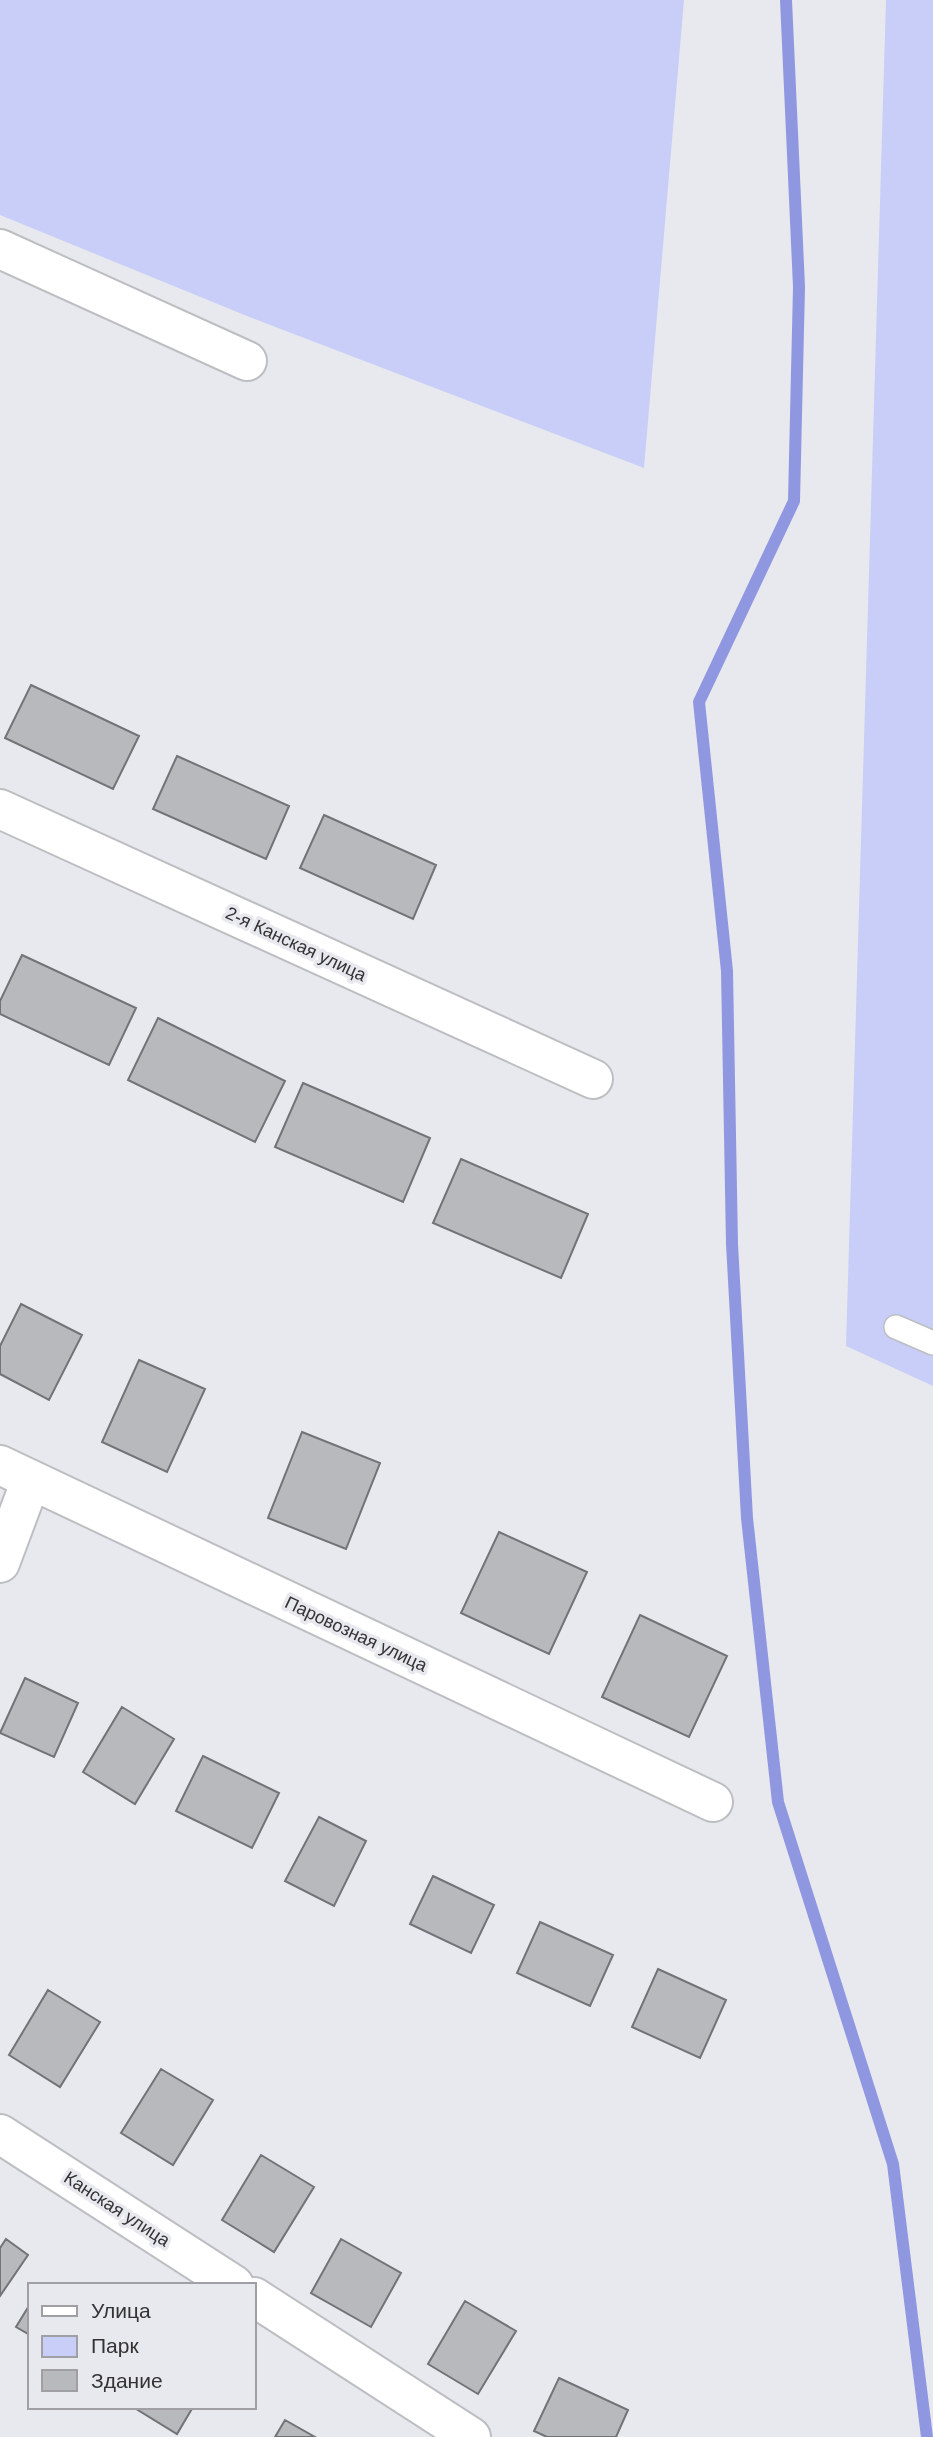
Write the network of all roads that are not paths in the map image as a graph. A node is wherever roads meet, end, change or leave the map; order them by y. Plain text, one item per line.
1 (0, 249) edge
2 (247, 361) dead end
3 (0, 809) edge
4 (593, 1079) dead end
5 (896, 1327) dead end
6 (933, 1343) edge
7 (15, 1473) edge
8 (0, 1563) edge
9 (713, 1802) dead end
10 (0, 2134) edge
11 (231, 2283) edge
12 (256, 2298) edge
13 (471, 2437) edge

1 - 2 street
3 - 4 street, 2-я Канская улица
5 - 6 lane
7 - 8 street
7 - 9 street, Паровозная улица
10 - 11 street, Канская улица
12 - 13 street

